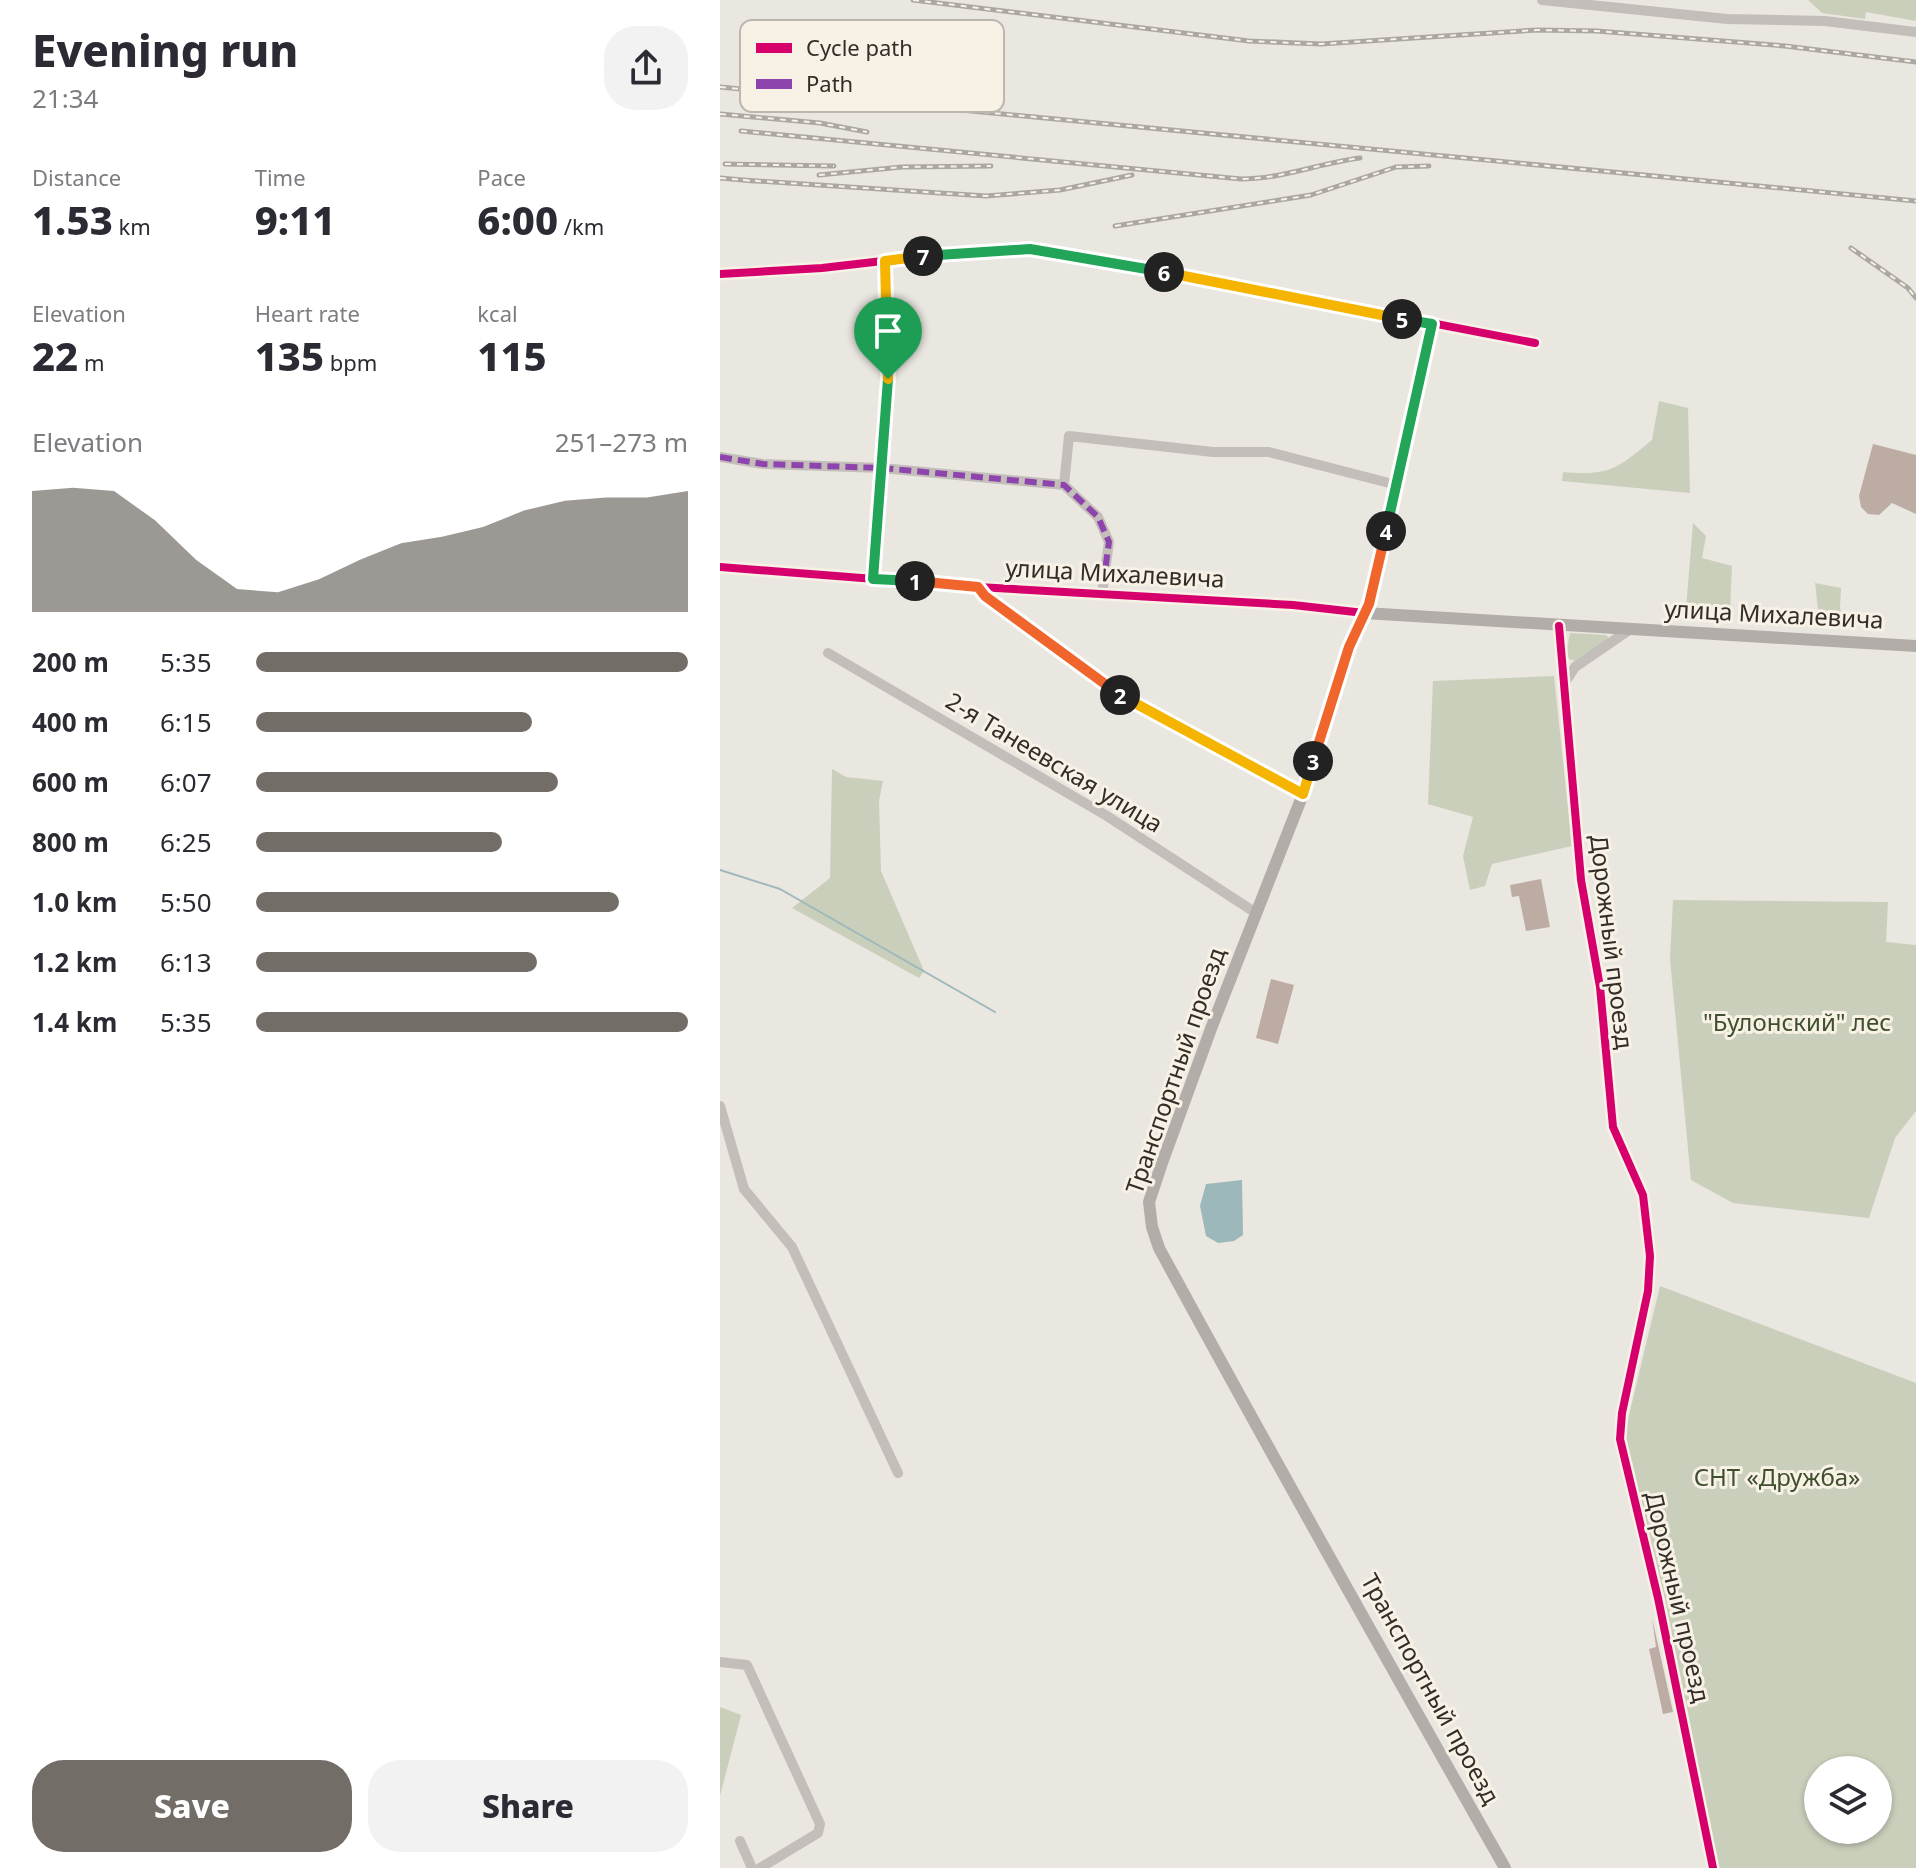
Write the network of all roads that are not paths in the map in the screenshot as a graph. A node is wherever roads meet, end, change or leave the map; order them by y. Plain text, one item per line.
1 (1542, 0) edge
2 (1693, 0) edge
3 (1691, 15) junction
4 (1916, 32) edge
5 (885, 261) junction
6 (720, 274) edge
7 (1432, 324) junction
8 (1535, 343) dead end
9 (720, 457) edge
10 (882, 468) junction
11 (1064, 485) junction
12 (1397, 485) junction
13 (720, 567) edge
14 (873, 579) junction
15 (978, 587) junction
16 (1102, 593) junction
17 (1364, 613) junction
18 (1559, 626) junction
19 (1632, 628) junction
20 (1916, 646) edge
21 (828, 653) dead end
22 (1563, 694) junction
23 (1303, 794) junction
24 (1256, 913) junction
25 (720, 1106) edge
26 (898, 1473) dead end
27 (720, 1662) edge
28 (740, 1841) dead end
29 (752, 1868) edge
30 (760, 1868) edge
31 (1505, 1868) edge
32 (1713, 1868) edge

1 - 3 street
2 - 3 street
3 - 4 street
5 - 6 street
5 - 7 street
5 - 10 street
7 - 8 street
7 - 12 street, Транспортный проезд
9 - 10 street
10 - 11 street
10 - 14 street
11 - 12 street
11 - 16 street
12 - 17 street, Транспортный проезд
13 - 14 street, улица Михалевича
14 - 15 street, улица Михалевича
15 - 16 street, улица Михалевича
15 - 23 street
16 - 17 street, улица Михалевича
17 - 18 main road, улица Михалевича
17 - 23 main road, Транспортный проезд
18 - 19 main road, улица Михалевича
18 - 22 street, Дорожный проезд
19 - 20 main road, улица Михалевича
19 - 22 street
21 - 24 street, 2-я Танеевская улица
22 - 32 street, Дорожный проезд
23 - 24 main road, Транспортный проезд
24 - 31 main road, Транспортный проезд
25 - 26 street
27 - 30 street
28 - 29 street

